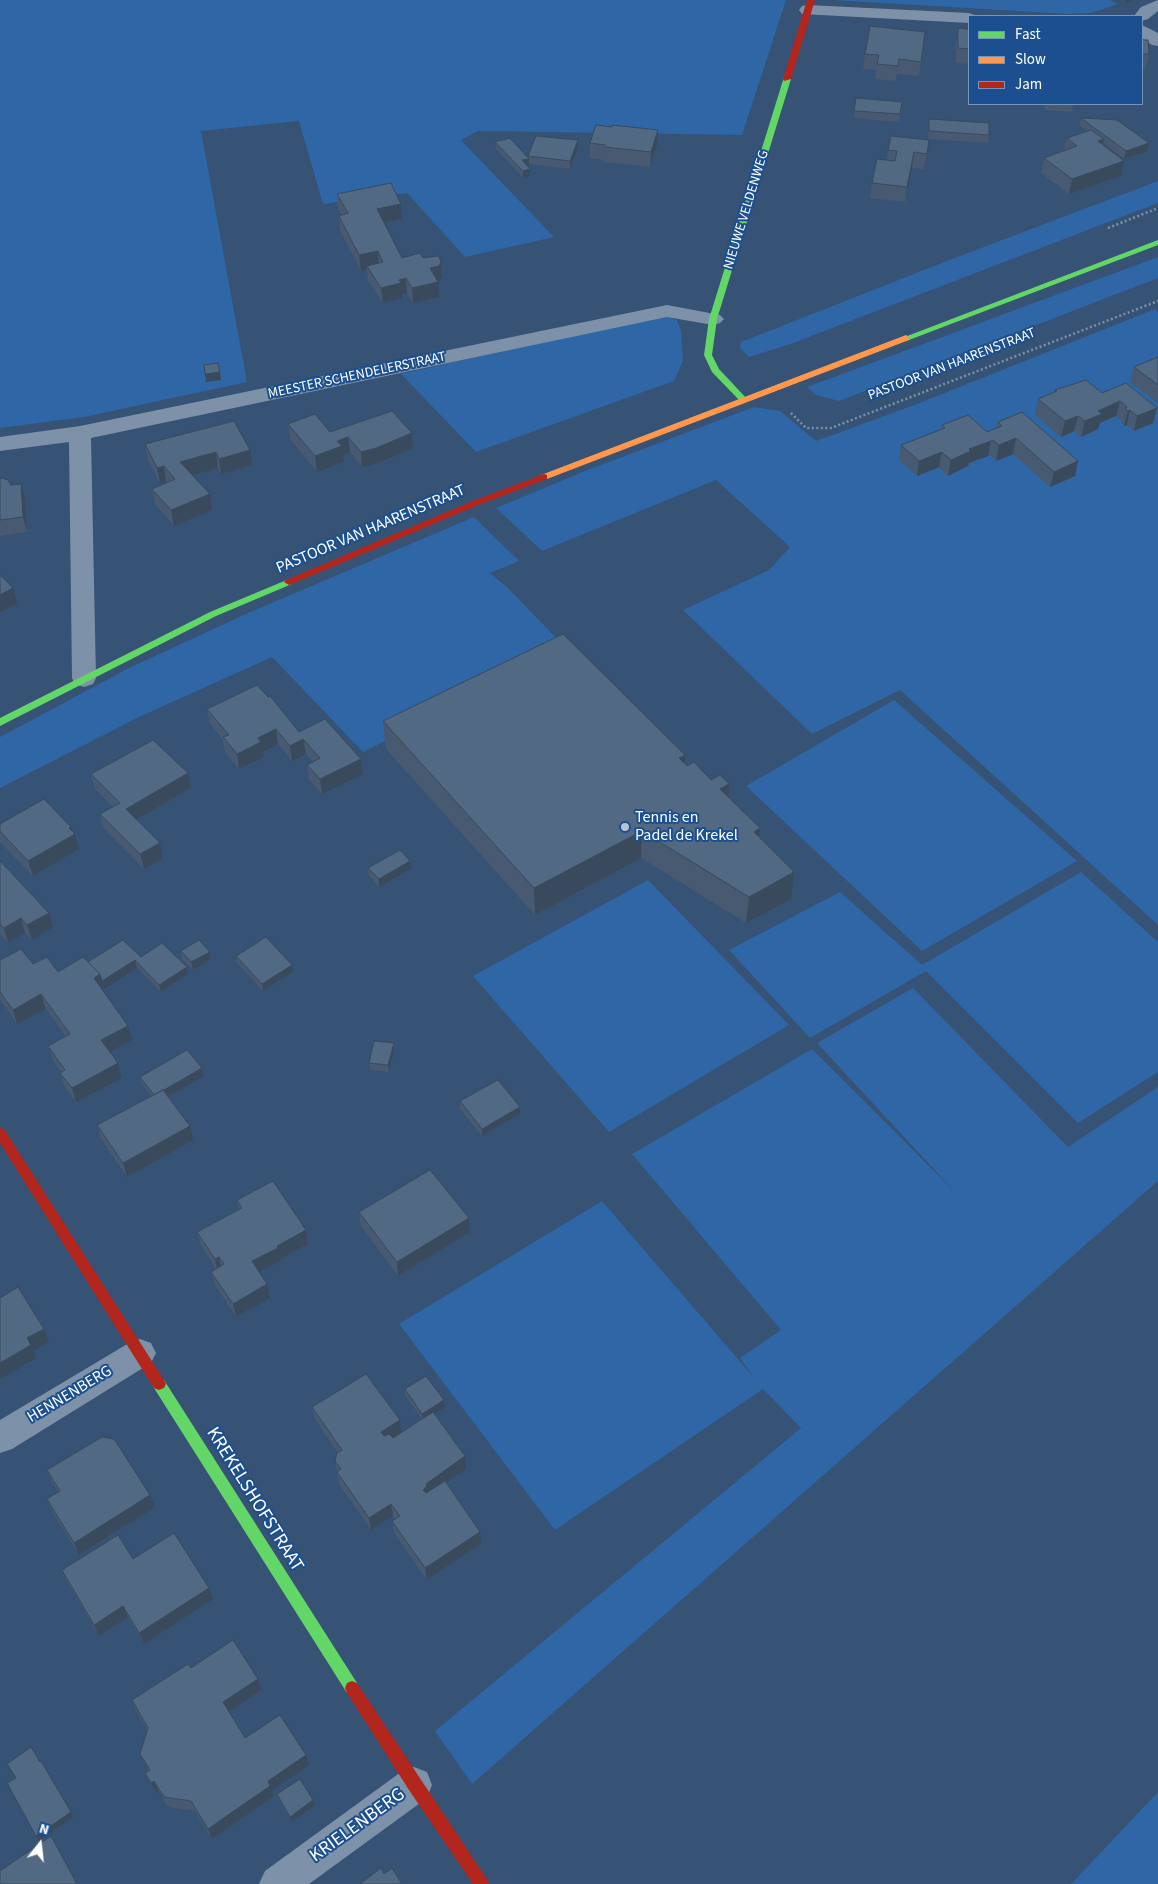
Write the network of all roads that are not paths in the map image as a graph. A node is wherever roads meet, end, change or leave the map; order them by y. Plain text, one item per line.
1 (810, 5) edge
2 (1158, 5) edge
3 (1143, 15) edge
4 (968, 18) edge
5 (1143, 31) edge
6 (1158, 41) edge
7 (1158, 242) edge
8 (713, 319) junction
9 (744, 400) junction
10 (80, 433) junction
11 (0, 444) edge
12 (84, 678) junction
13 (0, 722) edge
14 (0, 1133) edge
15 (140, 1353) junction
16 (0, 1438) edge
17 (414, 1785) junction
18 (278, 1884) edge
19 (482, 1884) edge

1 - 4 street, NIEUWE VELDENWEG
1 - 8 street, NIEUWE VELDENWEG
2 - 3 lane
5 - 6 street
7 - 9 street, PASTOOR VAN HAARENSTRAAT
8 - 9 street, NIEUWE VELDENWEG
8 - 10 street, MEESTER SCHENDELERSTRAAT
9 - 12 street, PASTOOR VAN HAARENSTRAAT
10 - 11 street, MEESTER SCHENDELERSTRAAT
10 - 12 street
12 - 13 street, PASTOOR VAN HAARENSTRAAT
14 - 15 street, KREKELSHOFSTRAAT
15 - 16 street, HENNENBERG
15 - 17 street, KREKELSHOFSTRAAT
17 - 18 street, KRIELENBERG
17 - 19 street, KREKELSHOFSTRAAT

